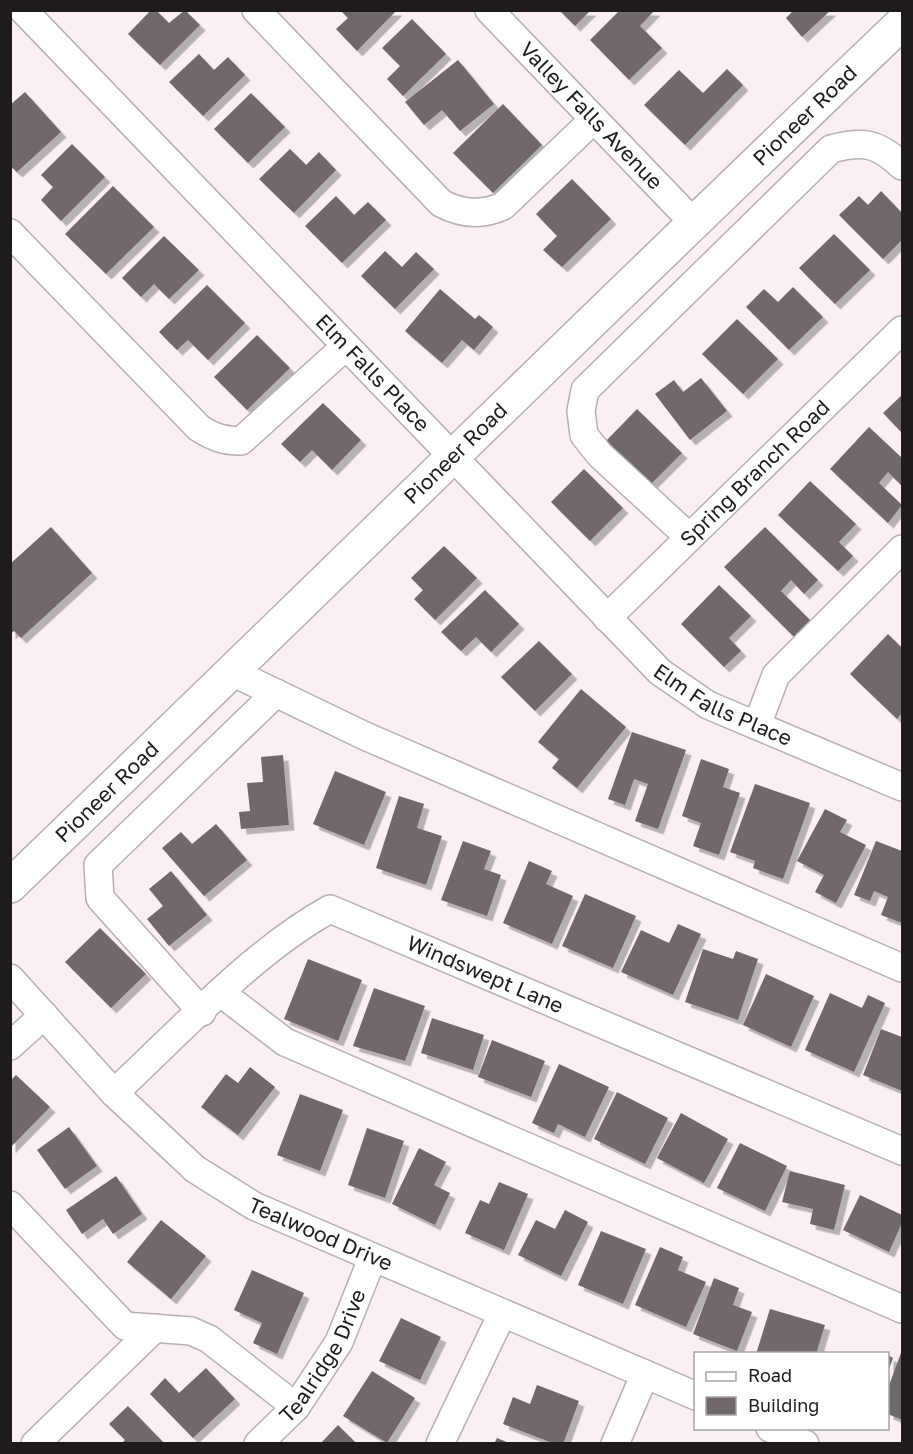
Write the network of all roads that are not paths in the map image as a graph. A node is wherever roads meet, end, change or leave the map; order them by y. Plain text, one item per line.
1 (23, 10) edge
2 (256, 10) edge
3 (489, 10) edge
4 (903, 23) edge
5 (594, 119) junction
6 (903, 166) edge
7 (693, 222) junction
8 (10, 234) edge
9 (903, 330) edge
10 (346, 346) junction
11 (454, 458) junction
12 (689, 537) junction
13 (903, 549) edge
14 (607, 618) junction
15 (232, 672) junction
16 (276, 693) junction
17 (757, 725) junction
18 (903, 787) edge
19 (10, 886) edge
20 (903, 968) edge
21 (10, 978) edge
22 (221, 993) junction
23 (202, 1012) junction
24 (44, 1015) junction
25 (10, 1046) edge
26 (114, 1093) junction
27 (903, 1151) edge
28 (10, 1205) edge
29 (372, 1259) junction
30 (903, 1309) edge
31 (502, 1314) junction
32 (155, 1328) junction
33 (645, 1374) junction
34 (694, 1395) edge
35 (296, 1407) junction
36 (776, 1430) edge
37 (35, 1443) edge
38 (258, 1443) edge
39 (440, 1443) edge
40 (615, 1443) edge
41 (805, 1443) edge

1 - 10 street, Elm Falls Place
2 - 5 street
3 - 5 street, Valley Falls Avenue
4 - 7 main road, Pioneer Road
5 - 7 street, Valley Falls Avenue
6 - 12 street
7 - 11 main road, Pioneer Road
8 - 10 street
9 - 12 street, Spring Branch Road
10 - 11 street, Elm Falls Place
11 - 14 street, Elm Falls Place
11 - 15 main road, Pioneer Road
12 - 14 street, Spring Branch Road
13 - 17 street
14 - 17 street, Elm Falls Place
15 - 16 street
15 - 19 main road, Pioneer Road
16 - 20 street
16 - 23 street
17 - 18 street, Elm Falls Place
21 - 24 street, Tealwood Drive
22 - 23 street, Windswept Lane
22 - 27 street, Windswept Lane
22 - 30 street
23 - 26 street, Windswept Lane
24 - 25 street
24 - 26 street, Tealwood Drive
26 - 29 street, Tealwood Drive
28 - 32 street
29 - 31 street, Tealwood Drive
29 - 35 street, Tealridge Drive
31 - 33 street, Tealwood Drive
31 - 39 street
32 - 35 street
32 - 37 street
33 - 34 street, Tealwood Drive
33 - 40 street
35 - 38 street, Tealridge Drive
36 - 41 street

